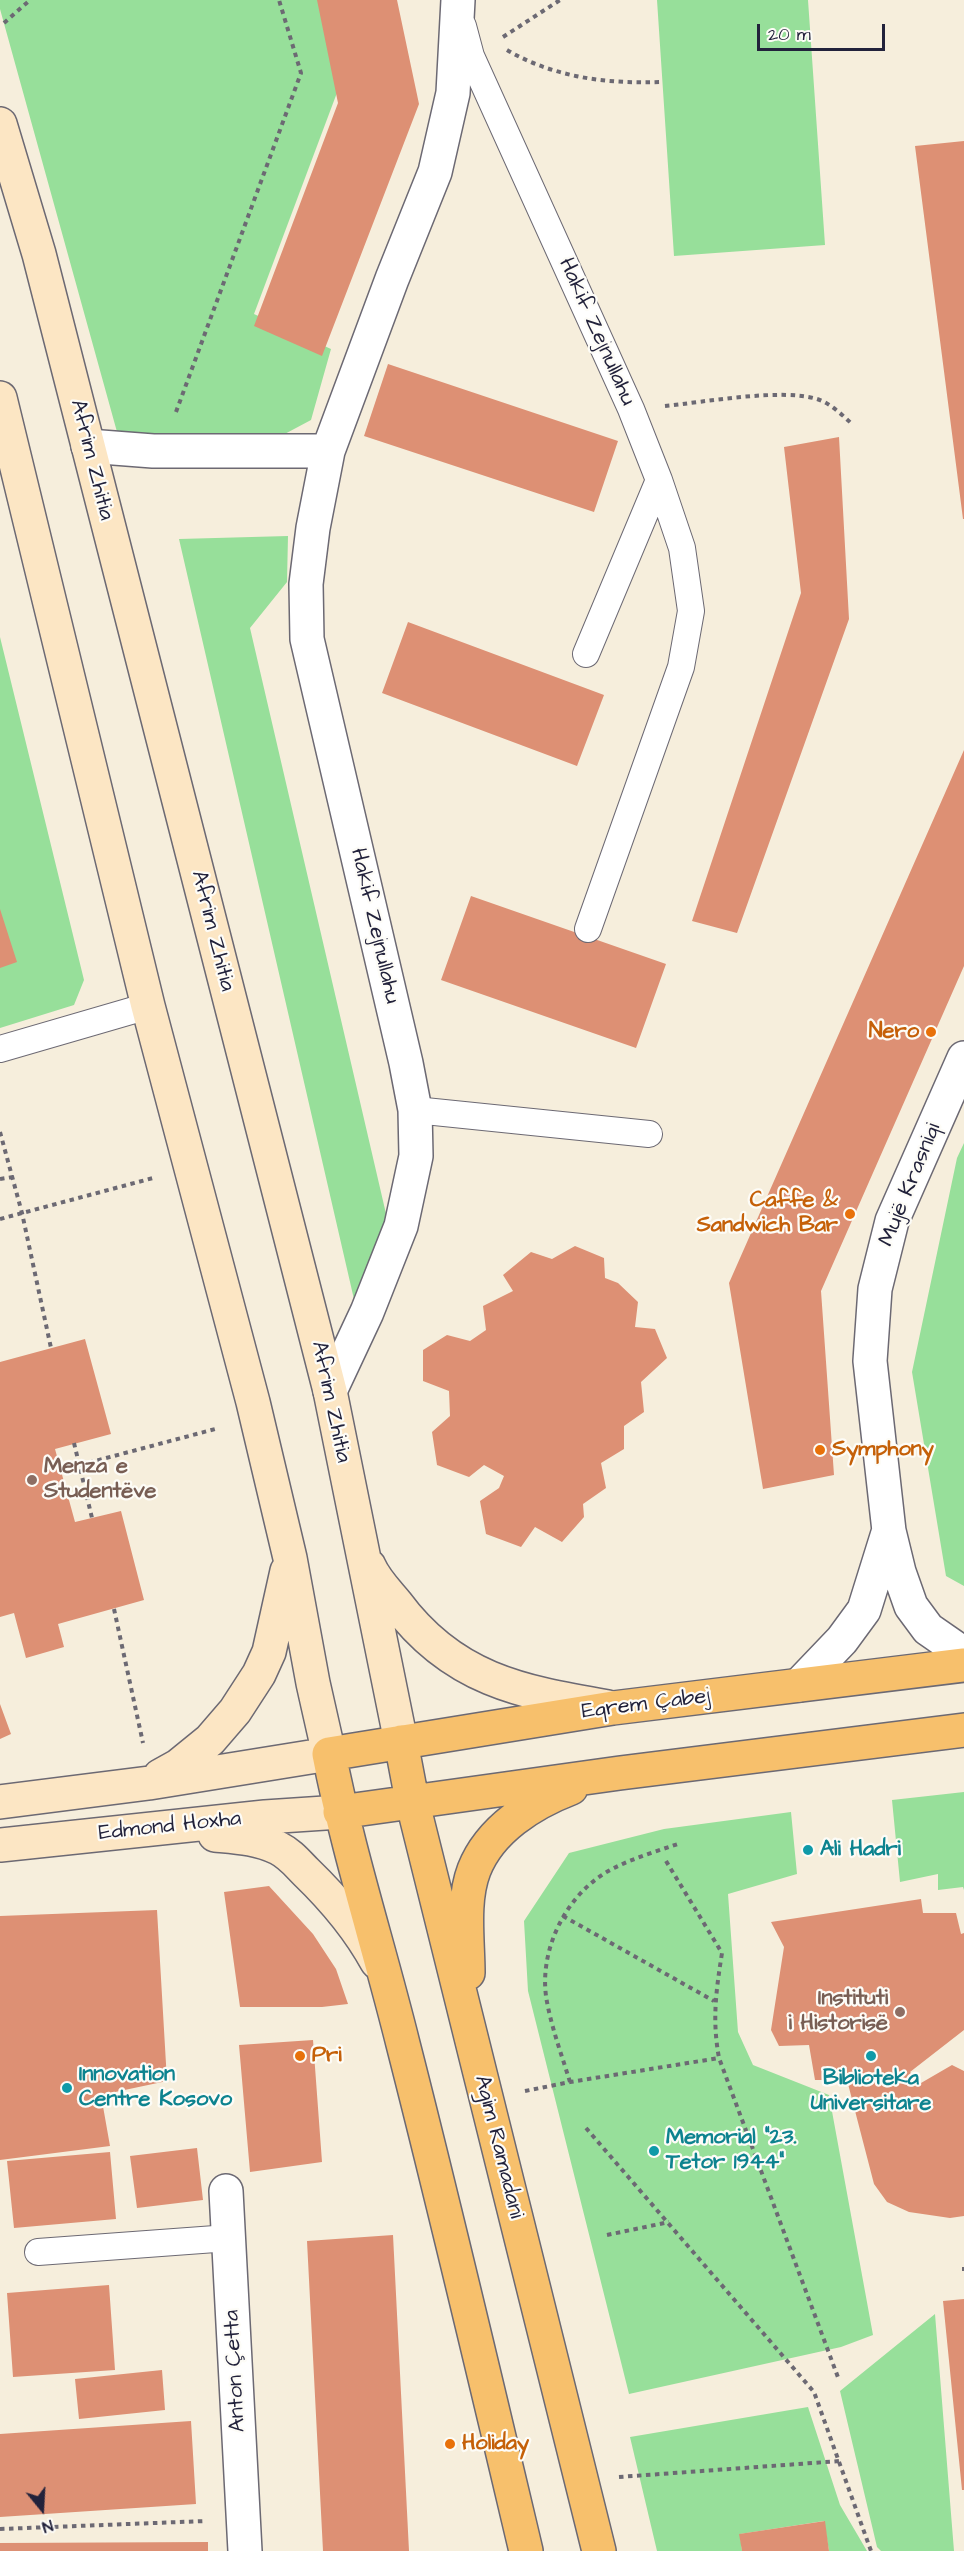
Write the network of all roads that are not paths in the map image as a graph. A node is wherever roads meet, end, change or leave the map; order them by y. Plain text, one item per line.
1 (458, 5) edge
2 (0, 124) edge
3 (0, 398) edge
4 (88, 446) junction
5 (328, 451) junction
6 (659, 480) junction
7 (586, 654) dead end
8 (588, 929) dead end
9 (148, 1006) junction
10 (0, 1049) edge
11 (964, 1058) edge
12 (415, 1110) junction
13 (649, 1134) dead end
14 (330, 1391) junction
15 (889, 1531) junction
16 (361, 1548) junction
17 (290, 1558) junction
18 (964, 1654) edge
19 (964, 1665) edge
20 (799, 1685) junction
21 (612, 1708) junction
22 (964, 1730) edge
23 (401, 1742) junction
24 (328, 1754) junction
25 (620, 1773) junction
26 (148, 1783) junction
27 (412, 1800) junction
28 (0, 1802) edge
29 (340, 1812) junction
30 (159, 1828) junction
31 (0, 1845) edge
32 (387, 1981) junction
33 (467, 2022) junction
34 (226, 2191) dead end
35 (229, 2238) junction
36 (38, 2252) dead end
37 (245, 2535) edge
38 (526, 2551) edge
39 (599, 2551) edge

1 - 5 street, Hakif Zejnullahu
1 - 6 lane, Hakif Zejnullahu
2 - 4 main road, Afrim Zhitia
3 - 9 main road
4 - 5 street
4 - 14 main road, Afrim Zhitia
5 - 12 street, Hakif Zejnullahu
6 - 7 lane
6 - 8 lane, Hakif Zejnullahu
9 - 10 lane
9 - 17 main road
11 - 15 street, Mujë Krasniqi
12 - 13 lane
12 - 14 street, Hakif Zejnullahu
14 - 16 main road, Afrim Zhitia
15 - 18 street, Mujë Krasniqi
15 - 20 street
16 - 21 main road
16 - 23 main road, Afrim Zhitia
17 - 24 main road
17 - 26 main road
19 - 20 main road, Eqrem Çabej
20 - 21 main road, Eqrem Çabej
21 - 23 main road, Eqrem Çabej
22 - 25 main road
23 - 24 main road, Eqrem Çabej
23 - 27 main road, Agim Ramadani
24 - 26 main road, Edmond Hoxha
24 - 29 main road
25 - 27 main road
25 - 33 main road
26 - 28 main road, Edmond Hoxha
27 - 29 main road
27 - 33 main road, Agim Ramadani
29 - 30 main road, Edmond Hoxha
29 - 32 main road
30 - 31 main road, Edmond Hoxha
30 - 32 main road
32 - 38 main road
33 - 39 main road, Agim Ramadani
34 - 35 street, Anton Çetta
35 - 36 lane
35 - 37 street, Anton Çetta

